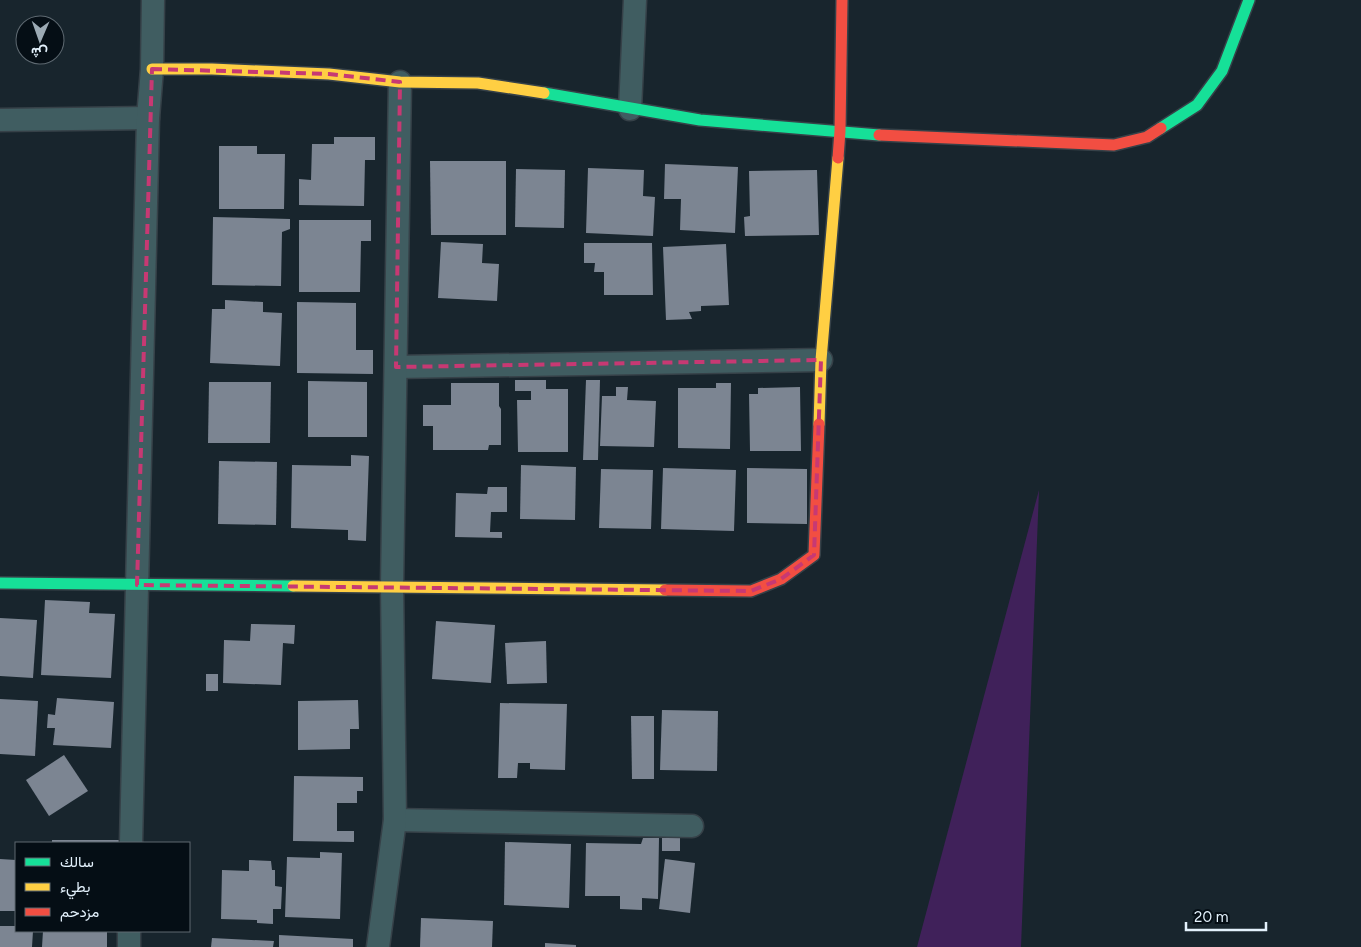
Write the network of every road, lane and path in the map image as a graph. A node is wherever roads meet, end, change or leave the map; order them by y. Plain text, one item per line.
1 (153, 0) edge
2 (635, 0) edge
3 (842, 0) edge
4 (1248, 0) edge
5 (152, 69) junction
6 (400, 82) junction
7 (630, 109) junction
8 (148, 118) junction
9 (0, 120) edge
10 (840, 131) junction
11 (821, 360) junction
12 (396, 368) junction
13 (0, 582) edge
14 (137, 584) junction
15 (392, 586) junction
16 (395, 820) junction
17 (692, 826) dead end
18 (131, 842) edge
19 (129, 932) edge
20 (129, 947) edge
21 (378, 947) edge

1 - 5 street
2 - 7 street
3 - 10 street
4 - 10 street
5 - 6 street
5 - 8 street
6 - 7 street
6 - 12 street
7 - 10 street
8 - 9 street
8 - 14 street
10 - 11 street
11 - 12 street
11 - 15 street
12 - 15 street
13 - 14 street
14 - 15 street
14 - 18 street
15 - 16 street
16 - 17 street
16 - 21 street
19 - 20 street

